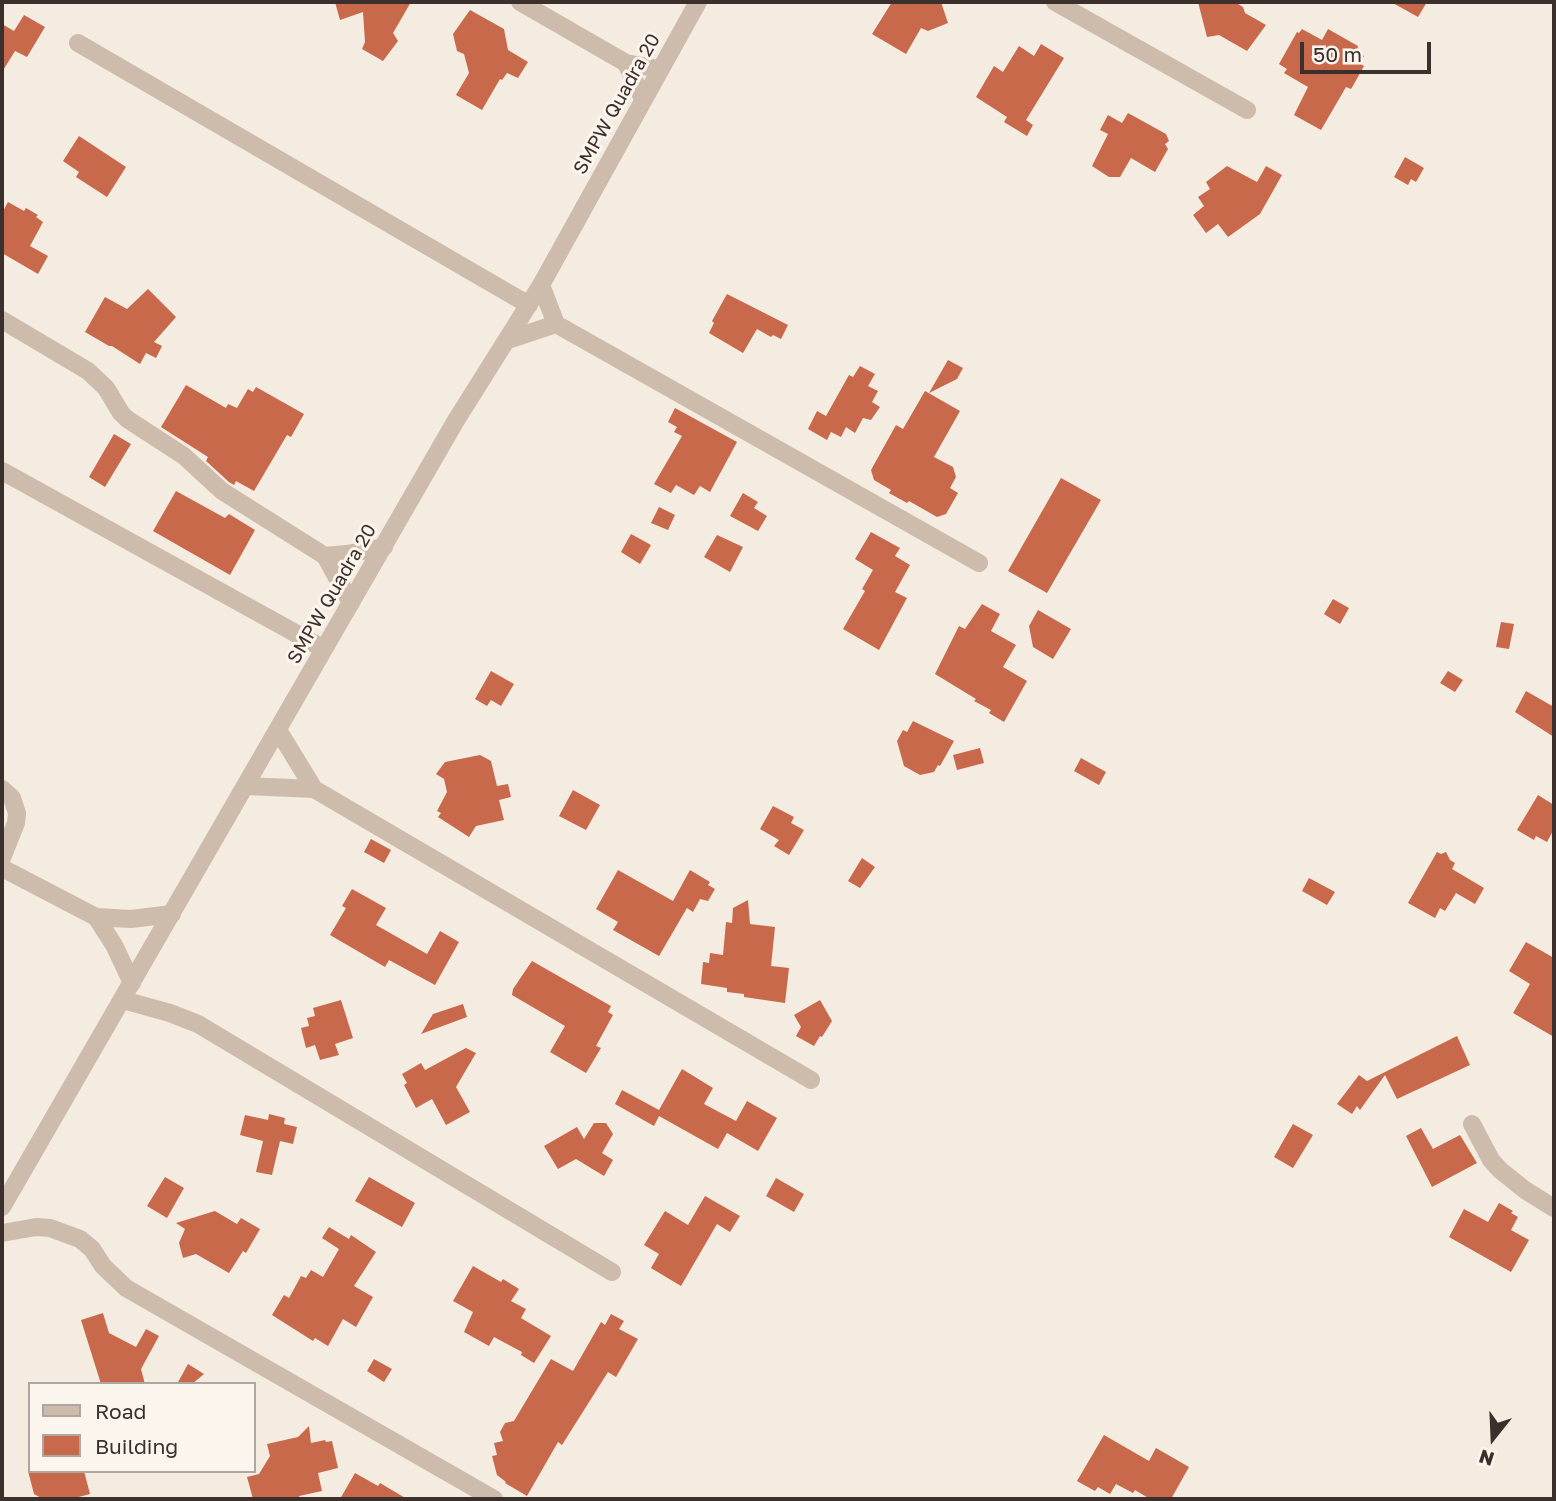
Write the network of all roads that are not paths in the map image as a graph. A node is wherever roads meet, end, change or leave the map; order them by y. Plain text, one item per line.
1 (520, 2) edge
2 (698, 2) edge
3 (1055, 2) edge
4 (78, 43) dead end
5 (626, 63) junction
6 (659, 69) junction
7 (643, 99) junction
8 (1247, 110) dead end
9 (541, 285) junction
10 (529, 304) junction
11 (2, 320) edge
12 (556, 324) junction
13 (508, 340) junction
14 (2, 471) edge
15 (384, 547) junction
16 (325, 556) junction
17 (979, 563) dead end
18 (351, 603) junction
19 (324, 649) junction
20 (278, 730) junction
21 (246, 786) junction
22 (2, 789) edge
23 (314, 789) junction
24 (2, 858) edge
25 (2, 868) edge
26 (172, 914) junction
27 (96, 916) junction
28 (132, 983) junction
29 (123, 1000) junction
30 (811, 1080) dead end
31 (1472, 1124) dead end
32 (2, 1207) edge
33 (1554, 1208) edge
34 (2, 1233) edge
35 (612, 1272) dead end
36 (494, 1499) edge

1 - 5 street
2 - 6 street, SMPW Quadra 20
3 - 8 street
4 - 10 street
5 - 6 street
5 - 7 street
6 - 7 street, SMPW Quadra 20
7 - 9 street, SMPW Quadra 20
9 - 10 street, SMPW Quadra 20
9 - 12 street
10 - 13 street, SMPW Quadra 20
11 - 16 street
12 - 13 street
12 - 17 street
13 - 15 street, SMPW Quadra 20
14 - 19 street
15 - 16 street
15 - 18 street, SMPW Quadra 20
16 - 18 street
18 - 19 street, SMPW Quadra 20
19 - 20 street, SMPW Quadra 20
20 - 21 street, SMPW Quadra 20
20 - 23 street
21 - 23 street
21 - 26 street, SMPW Quadra 20
22 - 24 street
23 - 30 street
25 - 27 street
26 - 27 street
26 - 28 street, SMPW Quadra 20
27 - 28 street
28 - 29 street, SMPW Quadra 20
29 - 32 street, SMPW Quadra 20
29 - 35 street
31 - 33 street
34 - 36 street

